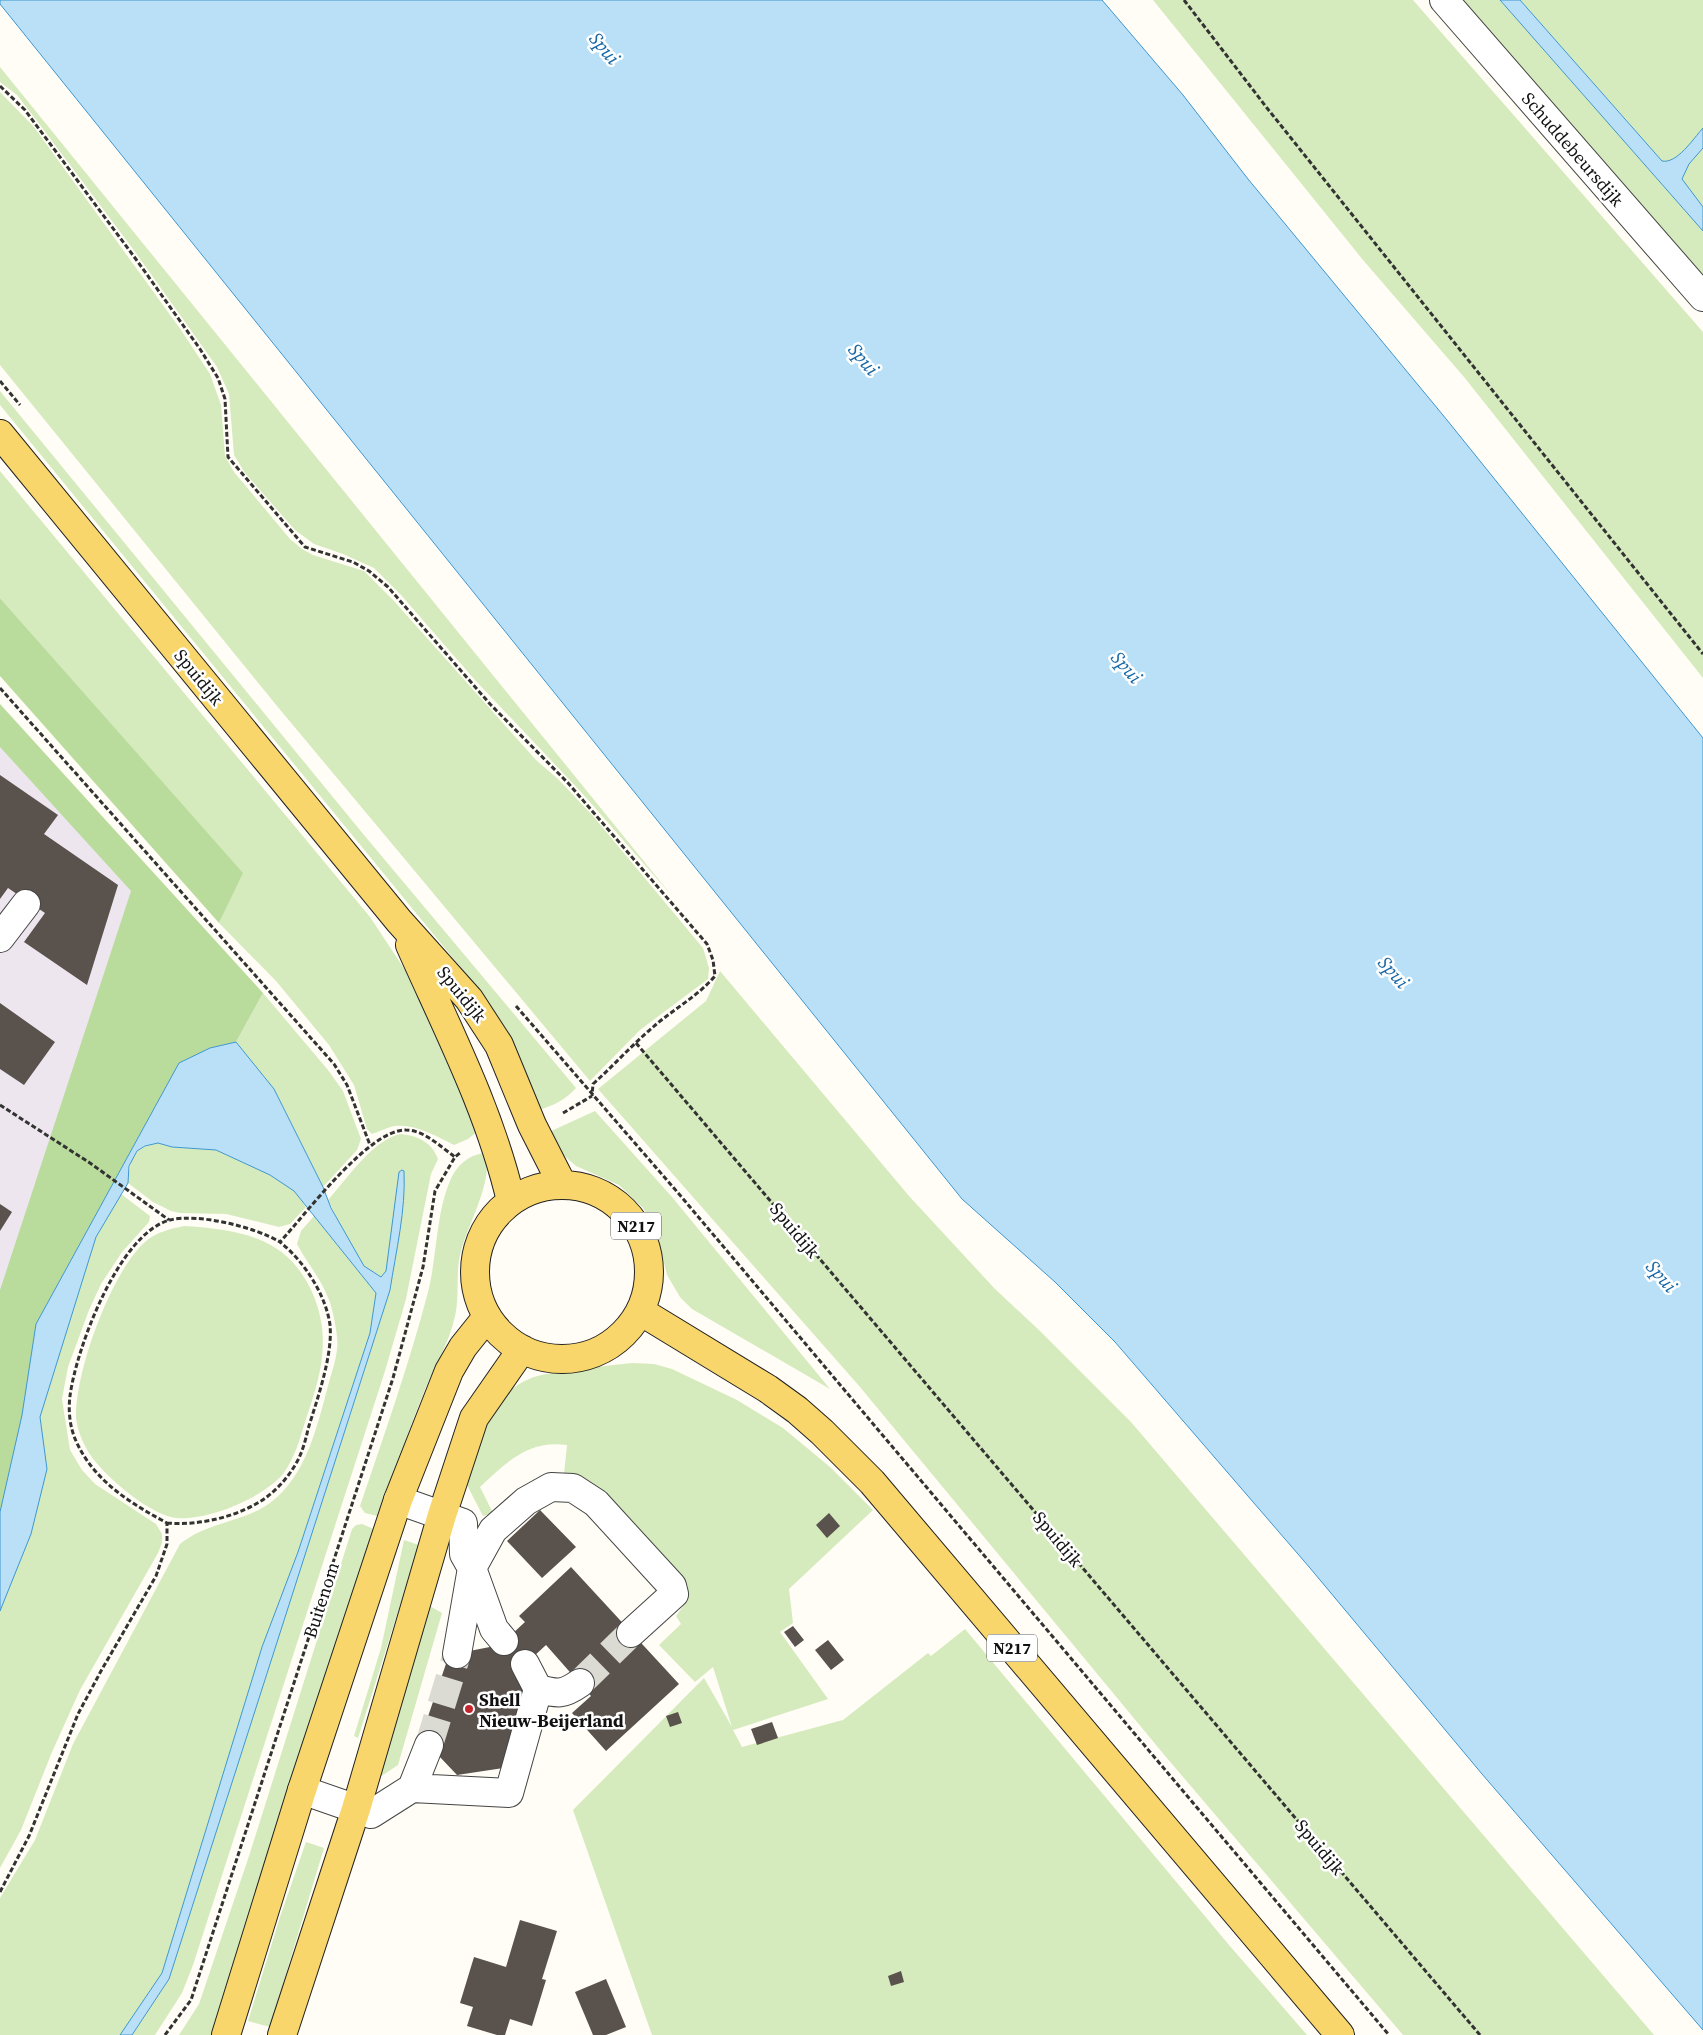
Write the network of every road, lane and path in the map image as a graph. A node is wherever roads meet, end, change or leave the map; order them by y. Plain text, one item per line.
1 (1184, 0) edge
2 (1444, 0) edge
3 (0, 86) edge
4 (1703, 297) edge
5 (0, 434) edge
6 (1703, 654) edge
7 (0, 688) edge
8 (26, 904) dead end
9 (399, 921) junction
10 (0, 938) edge
11 (636, 1043) junction
12 (0, 1105) edge
13 (370, 1145) junction
14 (562, 1184) junction
15 (511, 1201) junction
16 (169, 1220) junction
17 (280, 1242) junction
18 (640, 1311) junction
19 (487, 1317) junction
20 (522, 1349) junction
21 (398, 1500) junction
22 (442, 1515) junction
23 (167, 1523) junction
24 (472, 1568) junction
25 (631, 1633) tunnel mouth
26 (504, 1641) dead end
27 (457, 1654) tunnel mouth
28 (525, 1664) dead end
29 (580, 1683) tunnel mouth
30 (538, 1689) junction
31 (430, 1745) tunnel mouth
32 (412, 1788) junction
33 (302, 1790) junction
34 (356, 1809) junction
35 (0, 1892) edge
36 (165, 2035) edge
37 (226, 2035) edge
38 (282, 2035) edge
39 (1340, 2035) edge
40 (1389, 2035) edge
41 (1480, 2035) edge

1 - 6 path
2 - 4 street, Schuddebeursdijk
3 - 11 path
5 - 9 main road, Spuidijk
7 - 13 path
8 - 10 street
9 - 14 main road, Spuidijk
9 - 15 main road, Spuidijk
11 - 40 path
11 - 41 path, Spuidijk
12 - 16 path
13 - 17 path
13 - 36 path, Buitenom
14 - 15 main road, N217
14 - 18 main road, N217
15 - 19 main road, N217
16 - 17 path
16 - 23 path
17 - 23 path
18 - 20 main road, N217
18 - 39 main road, N217
19 - 20 main road, N217
19 - 21 main road
20 - 22 main road
21 - 22 street
21 - 33 main road
22 - 24 street
22 - 34 main road
23 - 35 path
24 - 25 street
24 - 26 street
24 - 27 street
28 - 30 street
29 - 30 street
30 - 32 street
31 - 32 street
32 - 34 street
33 - 34 street
33 - 37 main road
34 - 38 main road

